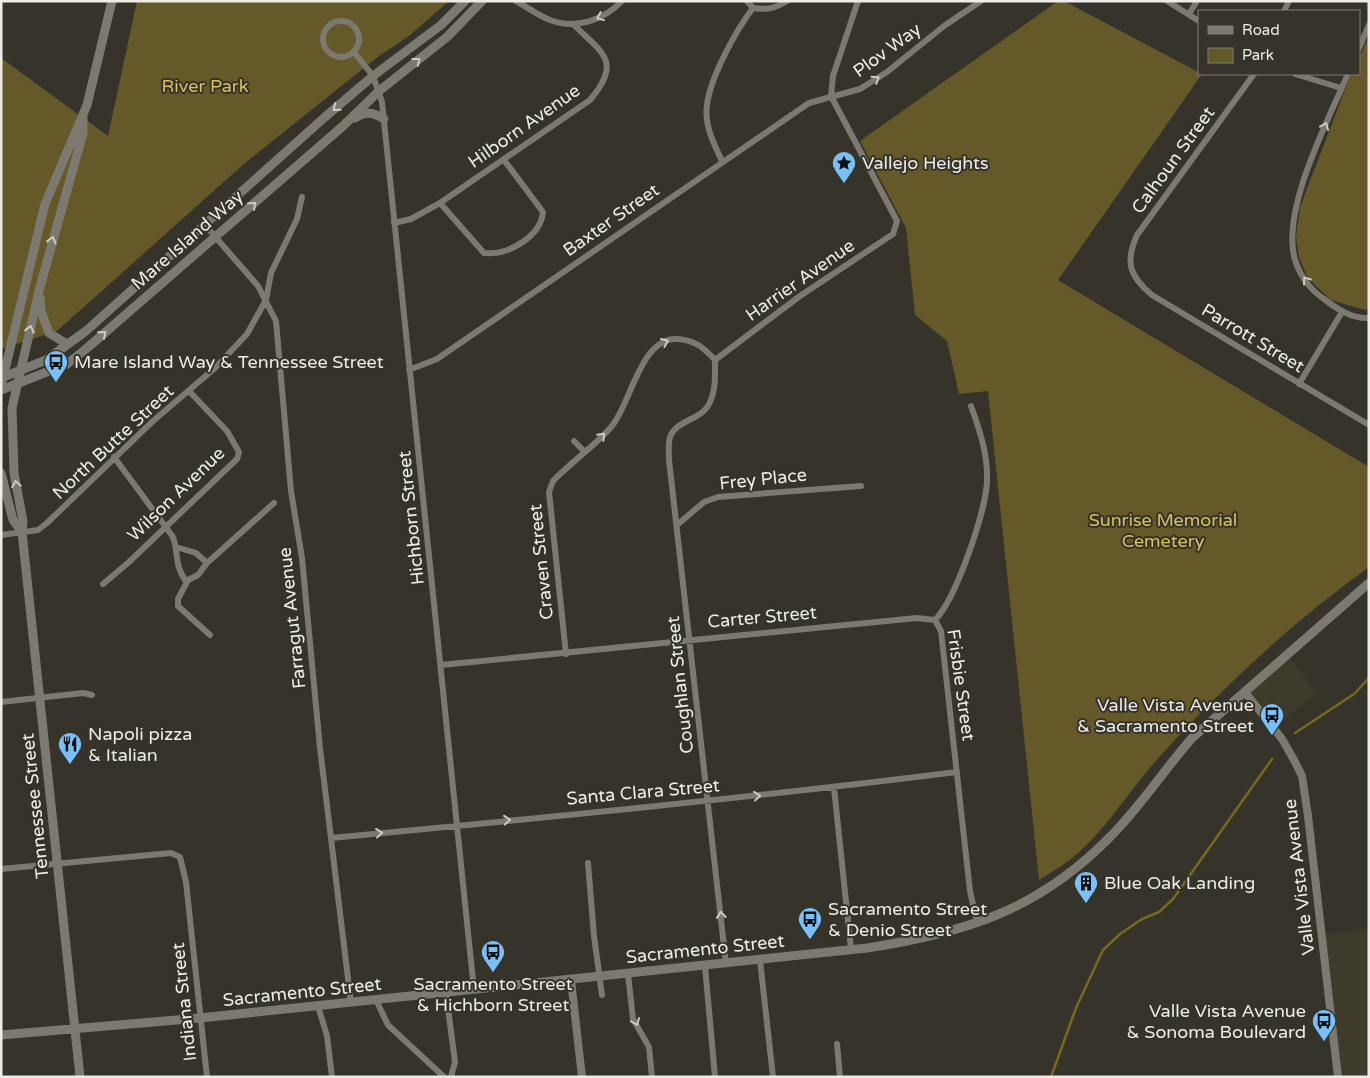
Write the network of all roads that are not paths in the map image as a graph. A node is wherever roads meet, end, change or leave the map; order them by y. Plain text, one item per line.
1 (112, 1) edge
2 (465, 1) edge
3 (482, 1) edge
4 (516, 1) edge
5 (622, 1) edge
6 (747, 1) edge
7 (787, 1) edge
8 (858, 1) edge
9 (980, 1) edge
10 (1167, 1) edge
11 (1197, 1) edge
12 (753, 8) junction
13 (1188, 14) junction
14 (1198, 20) edge
15 (573, 24) junction
16 (1369, 25) edge
17 (1360, 46) edge
18 (354, 52) junction
19 (1253, 75) edge
20 (1298, 75) edge
21 (1348, 75) edge
22 (372, 76) junction
23 (1341, 88) junction
24 (379, 91) junction
25 (831, 96) junction
26 (82, 117) junction
27 (384, 119) junction
28 (343, 126) junction
29 (504, 160) junction
30 (722, 161) junction
31 (302, 197) dead end
32 (440, 203) junction
33 (394, 223) junction
34 (205, 225) junction
35 (216, 237) junction
36 (1131, 268) joint
37 (40, 288) junction
38 (266, 300) junction
39 (1342, 312) junction
40 (1369, 318) edge
41 (15, 328) junction
42 (67, 344) junction
43 (1, 352) edge
44 (715, 360) junction
45 (409, 370) junction
46 (20, 372) junction
47 (2, 380) edge
48 (17, 384) junction
49 (1299, 384) junction
50 (1, 390) edge
51 (189, 391) junction
52 (972, 406) dead end
53 (1369, 425) edge
54 (574, 441) dead end
55 (584, 452) junction
56 (114, 457) junction
57 (1, 473) edge
58 (861, 486) dead end
59 (274, 503) dead end
60 (678, 525) junction
61 (165, 526) junction
62 (22, 532) junction
63 (1, 535) edge
64 (176, 547) junction
65 (207, 562) junction
66 (188, 580) junction
67 (1369, 583) edge
68 (103, 584) dead end
69 (936, 620) junction
70 (210, 635) dead end
71 (690, 639) junction
72 (566, 654) junction
73 (441, 665) junction
74 (1245, 692) junction
75 (92, 695) dead end
76 (41, 698) junction
77 (1, 702) edge
78 (957, 772) junction
79 (834, 788) junction
80 (709, 801) junction
81 (458, 824) junction
82 (330, 838) junction
83 (57, 863) junction
84 (588, 863) dead end
85 (1, 869) edge
86 (977, 922) junction
87 (851, 950) junction
88 (760, 960) junction
89 (726, 964) junction
90 (705, 966) junction
91 (628, 974) junction
92 (599, 977) junction
93 (571, 980) junction
94 (474, 990) junction
95 (446, 993) junction
96 (602, 995) dead end
97 (376, 1000) junction
98 (352, 1003) junction
99 (322, 1006) junction
100 (200, 1018) junction
101 (75, 1030) junction
102 (1, 1035) edge
103 (837, 1044) dead end
104 (80, 1077) edge
105 (207, 1077) edge
106 (332, 1077) edge
107 (444, 1077) edge
108 (452, 1077) edge
109 (582, 1077) edge
110 (652, 1077) edge
111 (715, 1077) edge
112 (773, 1077) edge
113 (840, 1077) edge
114 (1338, 1077) edge

1 - 26 main road
2 - 22 main road
24 -> 3 main road
4 - 15 street
5 -> 15 street
6 - 12 street
7 - 12 street
8 - 25 street
25 -> 9 street, Plov Way
10 - 13 street
11 - 13 street
12 - 30 street
13 - 14 street
15 - 29 street, Hilborn Avenue
16 - 17 street
18 - 18 street
18 - 22 street, Hichborn Street
19 - 36 street, Calhoun Street
20 - 23 street
21 - 23 street
22 - 24 street, Hichborn Street
22 -> 34 main road, Mare Island Way
39 -> 23 street
24 - 27 street, Hichborn Street
24 - 28 main road, Mare Island Way
25 - 30 street, Baxter Street
25 - 44 street, Harrier Avenue
37 -> 26 main road, Tennessee Street
26 - 41 main road
27 - 28 main road
27 - 33 street, Hichborn Street
35 -> 28 main road, Mare Island Way
29 - 32 street, Hilborn Avenue
29 - 32 street
30 - 45 street, Baxter Street
31 - 38 street
32 - 33 street, Hilborn Avenue
33 - 45 street, Hichborn Street
34 - 35 street, Farragut Avenue
34 - 42 main road, Mare Island Way
35 - 38 street, Farragut Avenue
48 -> 35 main road, Mare Island Way
36 - 49 street, Parrott Street
37 - 42 main road
46 -> 37 main road, Tennessee Street
38 - 51 street
38 - 82 street, Farragut Avenue
39 - 40 street
39 - 49 street
41 - 43 main road
41 - 47 main road
42 - 46 main road, Mare Island Way
55 -> 44 street, Craven Street
44 - 60 street, Coughlan Street
45 - 73 street, Hichborn Street
46 - 47 main road, Mare Island Way
46 - 48 main road, Tennessee Street
48 - 50 main road, Mare Island Way
62 -> 48 main road, Tennessee Street
49 - 53 street, Parrott Street
51 - 56 street, North Butte Street
51 - 61 street, Wilson Avenue
52 - 69 street, Frisbie Street
54 - 55 street
55 - 72 street, Craven Street
56 - 61 street
56 - 62 street, North Butte Street
57 - 62 main road, Tennessee Street
58 - 60 street, Frey Place
59 - 65 street
60 - 71 street, Coughlan Street
61 - 64 street
61 - 68 street, Wilson Avenue
62 - 63 street, North Butte Street
62 - 76 main road, Tennessee Street
64 - 65 street
64 - 66 street
65 - 66 street
66 - 70 street
67 - 74 main road, Sacramento Street
69 - 71 street, Carter Street
69 - 78 street, Frisbie Street
71 - 72 street, Carter Street
71 - 80 street, Coughlan Street
72 - 73 street, Carter Street
73 - 81 street, Hichborn Street
74 - 86 main road, Sacramento Street
74 - 114 street, Valle Vista Avenue
75 - 76 street
76 - 77 street
76 - 83 main road, Tennessee Street
78 - 79 street, Santa Clara Street
78 - 86 street, Frisbie Street
80 -> 79 street, Santa Clara Street
79 - 87 street
81 -> 80 street, Santa Clara Street
89 -> 80 street, Coughlan Street
82 -> 81 street, Santa Clara Street
81 - 94 street, Hichborn Street
82 - 98 street, Farragut Avenue
83 - 85 street
83 - 100 street, Indiana Street
83 - 101 main road, Tennessee Street
84 - 92 street
86 - 87 main road, Sacramento Street
87 - 88 main road, Sacramento Street
88 - 89 main road, Sacramento Street
88 - 112 street
89 - 90 main road, Sacramento Street
90 - 91 main road, Sacramento Street
90 - 111 street
91 - 92 main road, Sacramento Street
91 -> 110 street
92 - 93 main road, Sacramento Street
92 - 96 street
93 - 94 main road, Sacramento Street
93 - 109 street
94 - 95 main road, Sacramento Street
95 - 97 main road, Sacramento Street
95 - 108 street
97 - 98 main road, Sacramento Street
97 - 107 street
98 - 99 main road, Sacramento Street
99 - 100 main road, Sacramento Street
99 - 106 street
100 - 101 main road, Sacramento Street
100 - 105 street, Indiana Street
101 - 102 main road, Sacramento Street
101 - 104 main road, Tennessee Street
103 - 113 street

